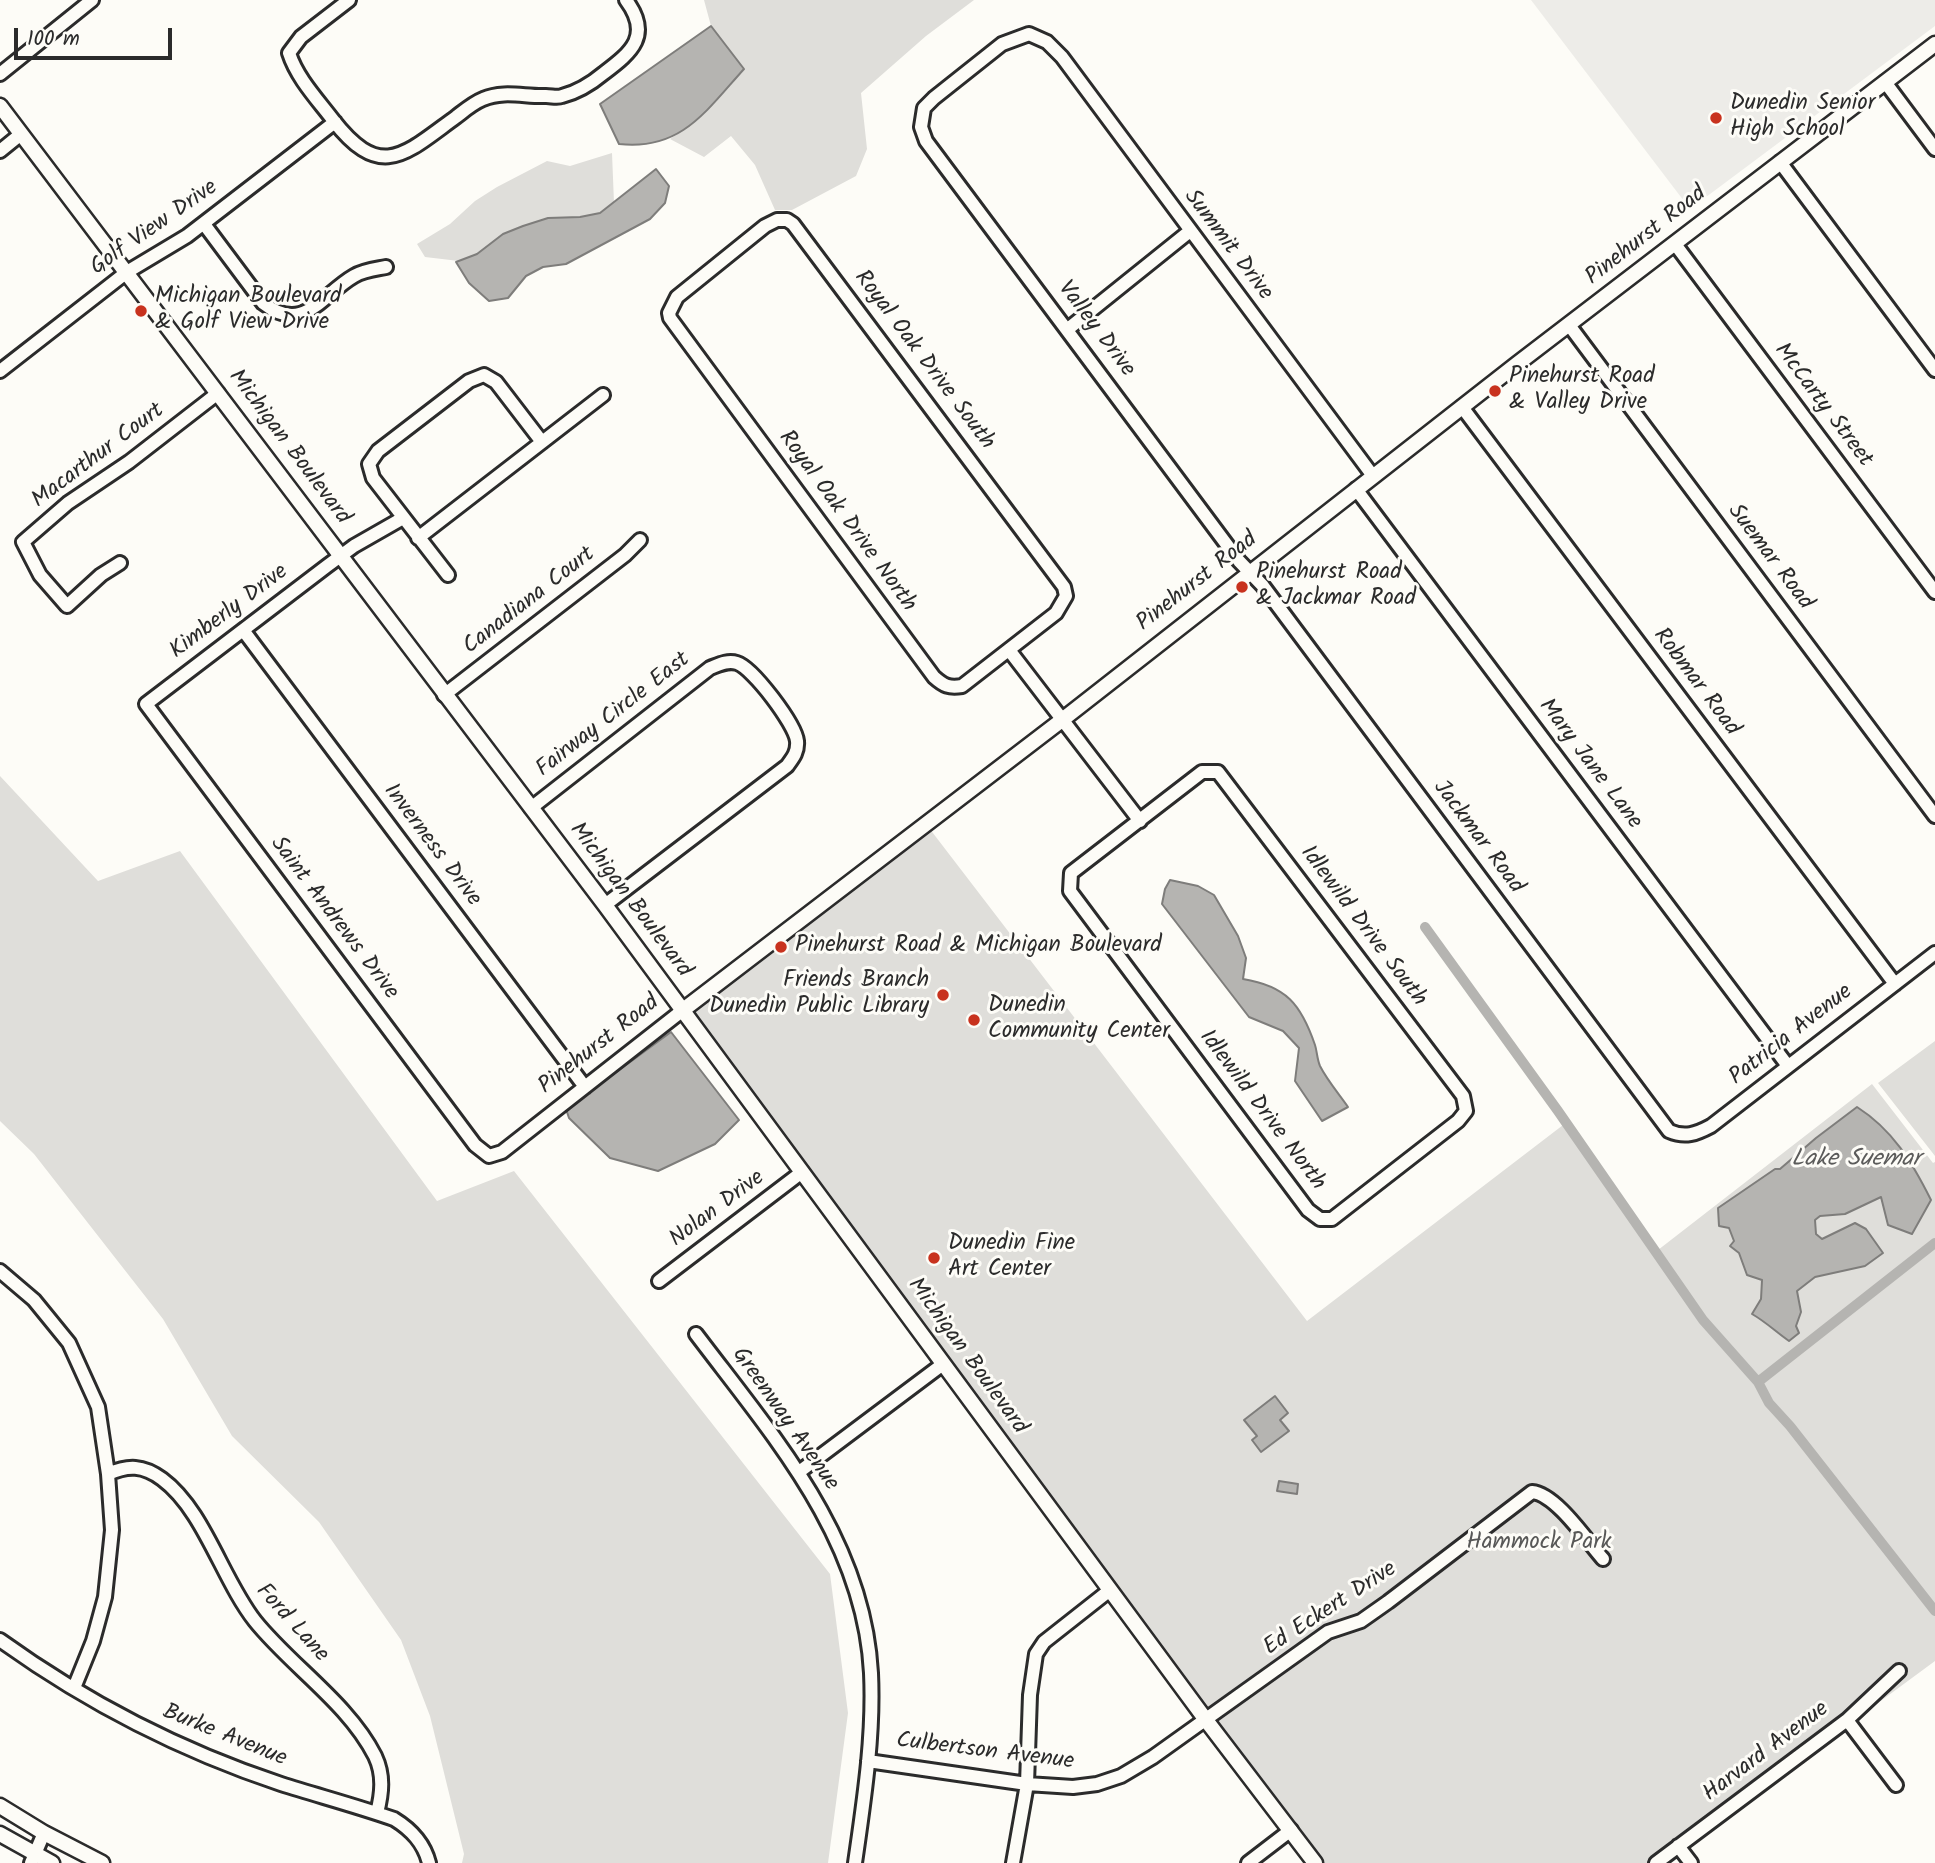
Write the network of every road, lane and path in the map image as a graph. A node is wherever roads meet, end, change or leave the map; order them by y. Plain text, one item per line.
1 (92, 0) edge
2 (349, 0) edge
3 (626, 0) edge
4 (1935, 44) edge
5 (0, 74) edge
6 (1885, 82) junction
7 (0, 106) edge
8 (924, 108) joint
9 (335, 122) junction
10 (21, 134) junction
11 (1935, 149) edge
12 (0, 150) edge
13 (1780, 162) junction
14 (204, 224) junction
15 (1190, 231) junction
16 (1675, 244) junction
17 (386, 267) dead end
18 (127, 272) junction
19 (670, 318) joint
20 (1569, 325) junction
21 (1068, 329) junction
22 (1935, 370) edge
23 (0, 371) edge
24 (218, 393) junction
25 (603, 395) dead end
26 (1462, 407) junction
27 (542, 442) junction
28 (1373, 476) junction
29 (1356, 489) junction
30 (403, 518) junction
31 (418, 538) junction
32 (640, 540) dead end
33 (341, 556) junction
34 (120, 562) dead end
35 (1250, 571) junction
36 (448, 575) dead end
37 (1935, 592) edge
38 (243, 630) junction
39 (1009, 650) junction
40 (444, 695) junction
41 (146, 705) joint
42 (1062, 720) junction
43 (531, 807) junction
44 (1935, 816) edge
45 (1140, 821) junction
46 (605, 905) junction
47 (1935, 953) edge
48 (1895, 984) junction
49 (683, 1010) junction
50 (1788, 1066) junction
51 (585, 1087) junction
52 (1669, 1131) joint
53 (489, 1156) joint
54 (802, 1172) junction
55 (1320, 1219) joint
56 (0, 1271) edge
57 (659, 1281) dead end
58 (696, 1334) dead end
59 (943, 1364) junction
60 (799, 1472) junction
61 (108, 1474) junction
62 (1603, 1559) dead end
63 (1110, 1590) junction
64 (0, 1640) edge
65 (1899, 1671) dead end
66 (74, 1688) junction
67 (1206, 1720) junction
68 (1847, 1720) junction
69 (868, 1760) junction
70 (1027, 1784) junction
71 (1895, 1785) dead end
72 (0, 1806) edge
73 (377, 1813) junction
74 (1290, 1830) junction
75 (44, 1833) junction
76 (0, 1834) edge
77 (1678, 1846) junction
78 (33, 1859) edge
79 (51, 1863) edge
80 (102, 1863) edge
81 (429, 1863) edge
82 (855, 1863) edge
83 (1013, 1863) edge
84 (1248, 1863) edge
85 (1315, 1863) edge
86 (1656, 1863) edge
87 (1691, 1863) edge

1 - 5 street
2 - 9 street
3 - 9 street
4 - 6 street, Pinehurst Road
6 - 11 street
6 - 13 street, Pinehurst Road
7 - 10 street, Michigan Boulevard
8 - 15 street, Summit Drive
8 - 21 street, Valley Drive
9 - 14 street, Golf View Drive
10 - 12 street
10 - 18 street, Michigan Boulevard
13 - 16 street, Pinehurst Road
13 - 22 street
14 - 17 street
14 - 18 street, Golf View Drive
15 - 21 street
15 - 28 street, Summit Drive
16 - 20 street, Pinehurst Road
16 - 37 street, McCarty Street
18 - 23 street, Golf View Drive
18 - 24 street, Michigan Boulevard
19 - 39 street, Royal Oak Drive North
19 - 39 street, Royal Oak Drive South
20 - 26 street, Pinehurst Road
20 - 44 street, Suemar Road
21 - 35 street, Valley Drive
24 - 33 street, Michigan Boulevard
24 - 34 street, Macarthur Court
25 - 27 street
26 - 28 street, Pinehurst Road
26 - 48 street, Robmar Road
27 - 30 street
27 - 31 street
28 - 29 street, Pinehurst Road
29 - 35 street, Pinehurst Road
29 - 50 street, Mary Jane Lane
30 - 31 street
30 - 33 street, Kimberly Drive
31 - 36 street
32 - 40 street, Canadiana Court
33 - 38 street, Kimberly Drive
33 - 40 street, Michigan Boulevard
35 - 42 street, Pinehurst Road
35 - 52 street, Jackmar Road
38 - 41 street, Kimberly Drive
38 - 51 street, Inverness Drive
39 - 42 street
40 - 43 street, Michigan Boulevard
41 - 53 street, Saint Andrews Drive
42 - 45 street
42 - 49 street, Pinehurst Road
43 - 46 street, Michigan Boulevard
43 - 46 street, Fairway Circle East
45 - 55 street, Idlewild Drive North
45 - 55 street, Idlewild Drive South
46 - 49 street, Michigan Boulevard
47 - 48 street, Patricia Avenue
48 - 50 street, Patricia Avenue
49 - 51 street, Pinehurst Road
49 - 54 street, Michigan Boulevard
50 - 52 street, Patricia Avenue
51 - 53 street, Pinehurst Road
54 - 57 street, Nolan Drive
54 - 59 street, Michigan Boulevard
56 - 61 street
58 - 60 street, Greenway Avenue
59 - 60 street
59 - 63 street, Michigan Boulevard
60 - 69 street, Greenway Avenue
61 - 66 street
61 - 73 street, Ford Lane
62 - 67 street, Ed Eckert Drive
63 - 67 street, Michigan Boulevard
63 - 70 street
64 - 66 street, Burke Avenue
65 - 68 street, Harvard Avenue
66 - 73 street, Burke Avenue
67 - 70 street, Culbertson Avenue
67 - 74 street, Michigan Boulevard
68 - 71 street
68 - 77 street, Harvard Avenue
69 - 70 street, Culbertson Avenue
69 - 82 street, Greenway Avenue
70 - 83 street
72 - 75 street
73 - 81 street, Burke Avenue
74 - 84 street
74 - 85 street, Michigan Boulevard
75 - 78 street
75 - 80 street
76 - 78 street
77 - 86 street, Harvard Avenue
77 - 87 street
78 - 79 street

